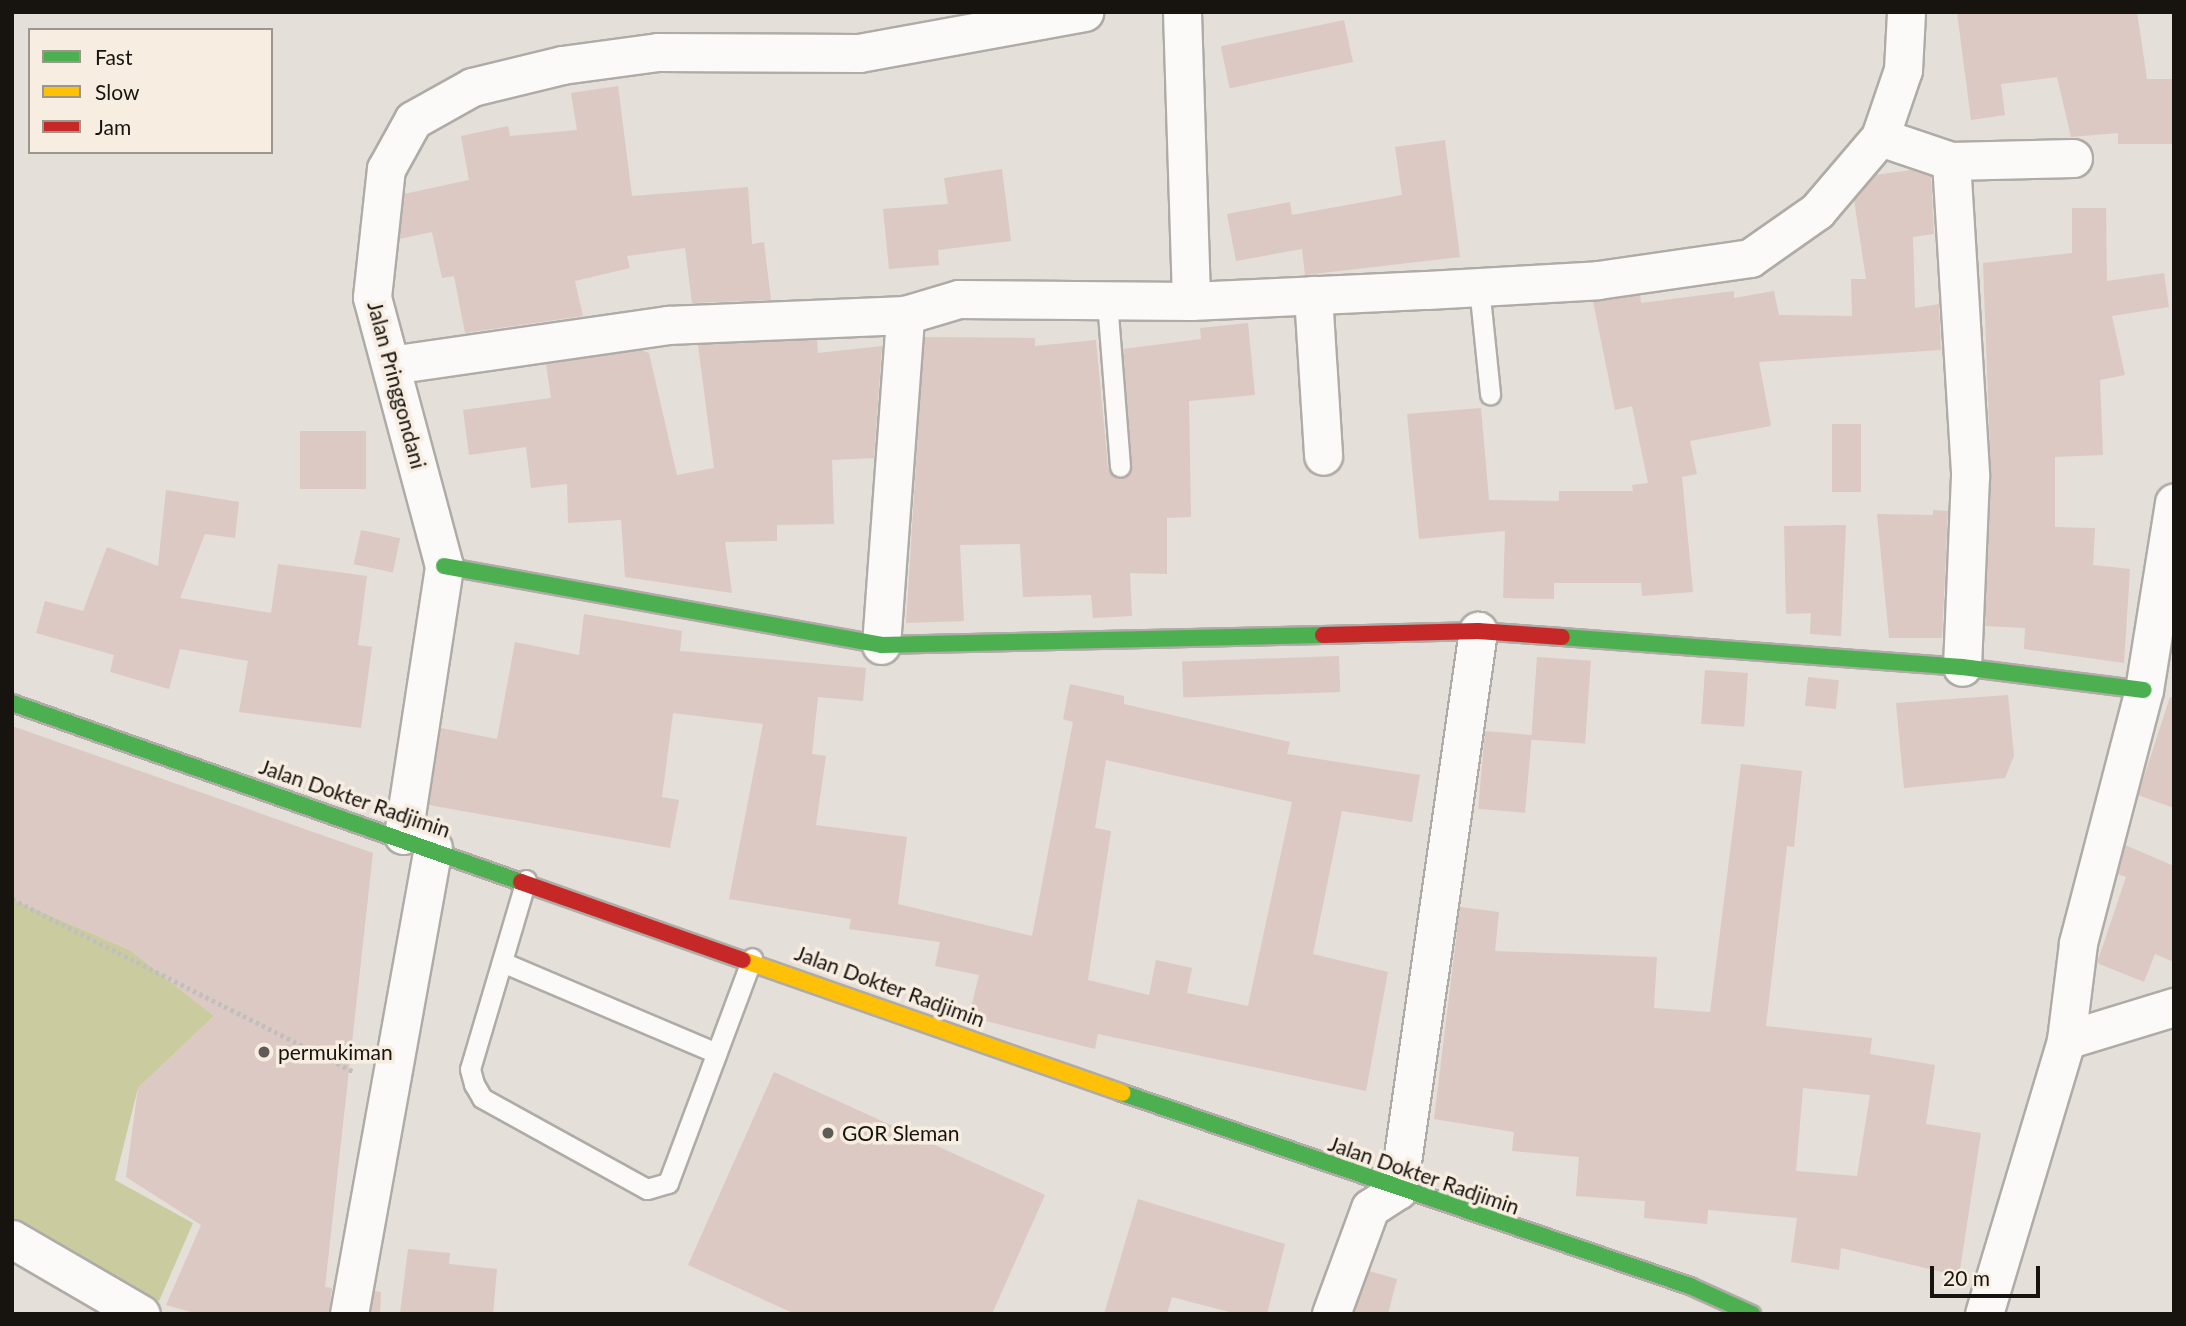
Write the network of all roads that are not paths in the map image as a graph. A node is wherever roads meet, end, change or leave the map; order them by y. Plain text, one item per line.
1 (1084, 12) edge
2 (1182, 12) edge
3 (1906, 12) edge
4 (1880, 137) junction
5 (2073, 158) dead end
6 (1951, 161) junction
7 (1479, 287) junction
8 (1312, 295) junction
9 (1107, 301) junction
10 (1191, 301) junction
11 (905, 315) junction
12 (391, 365) junction
13 (1490, 394) dead end
14 (1323, 456) dead end
15 (1120, 466) dead end
16 (2174, 502) edge
17 (444, 566) junction
18 (1478, 631) junction
19 (881, 645) junction
20 (1962, 667) junction
21 (2144, 690) junction
22 (12, 703) edge
23 (418, 841) junction
24 (526, 880) junction
25 (752, 958) junction
26 (502, 962) junction
27 (2174, 1007) edge
28 (2066, 1040) junction
29 (716, 1053) junction
30 (1398, 1190) junction
31 (12, 1239) edge
32 (141, 1314) edge
33 (349, 1314) edge
34 (1331, 1314) edge
35 (1752, 1314) edge
36 (1984, 1314) edge

1 - 12 street, Jalan Pringgondani
2 - 10 street
3 - 4 street
4 - 6 street
4 - 7 street
5 - 6 street
6 - 20 street
7 - 8 street
7 - 13 lane
8 - 10 street
8 - 14 street
9 - 10 street
9 - 11 street
9 - 15 lane
11 - 12 street
11 - 19 street
12 - 17 street, Jalan Pringgondani
16 - 21 street
17 - 19 main road
17 - 23 street, Jalan Pringgondani
18 - 19 main road
18 - 20 main road
18 - 30 street
20 - 21 main road
21 - 28 street
22 - 23 main road, Jalan Dokter Radjimin
23 - 24 main road, Jalan Dokter Radjimin
23 - 33 street, Jalan Pringgondani
24 - 25 main road, Jalan Dokter Radjimin
24 - 26 lane
25 - 29 lane
25 - 30 main road, Jalan Dokter Radjimin
26 - 29 lane
26 - 29 lane
27 - 28 street
28 - 36 street
30 - 34 street
30 - 35 main road, Jalan Dokter Radjimin
31 - 32 street

